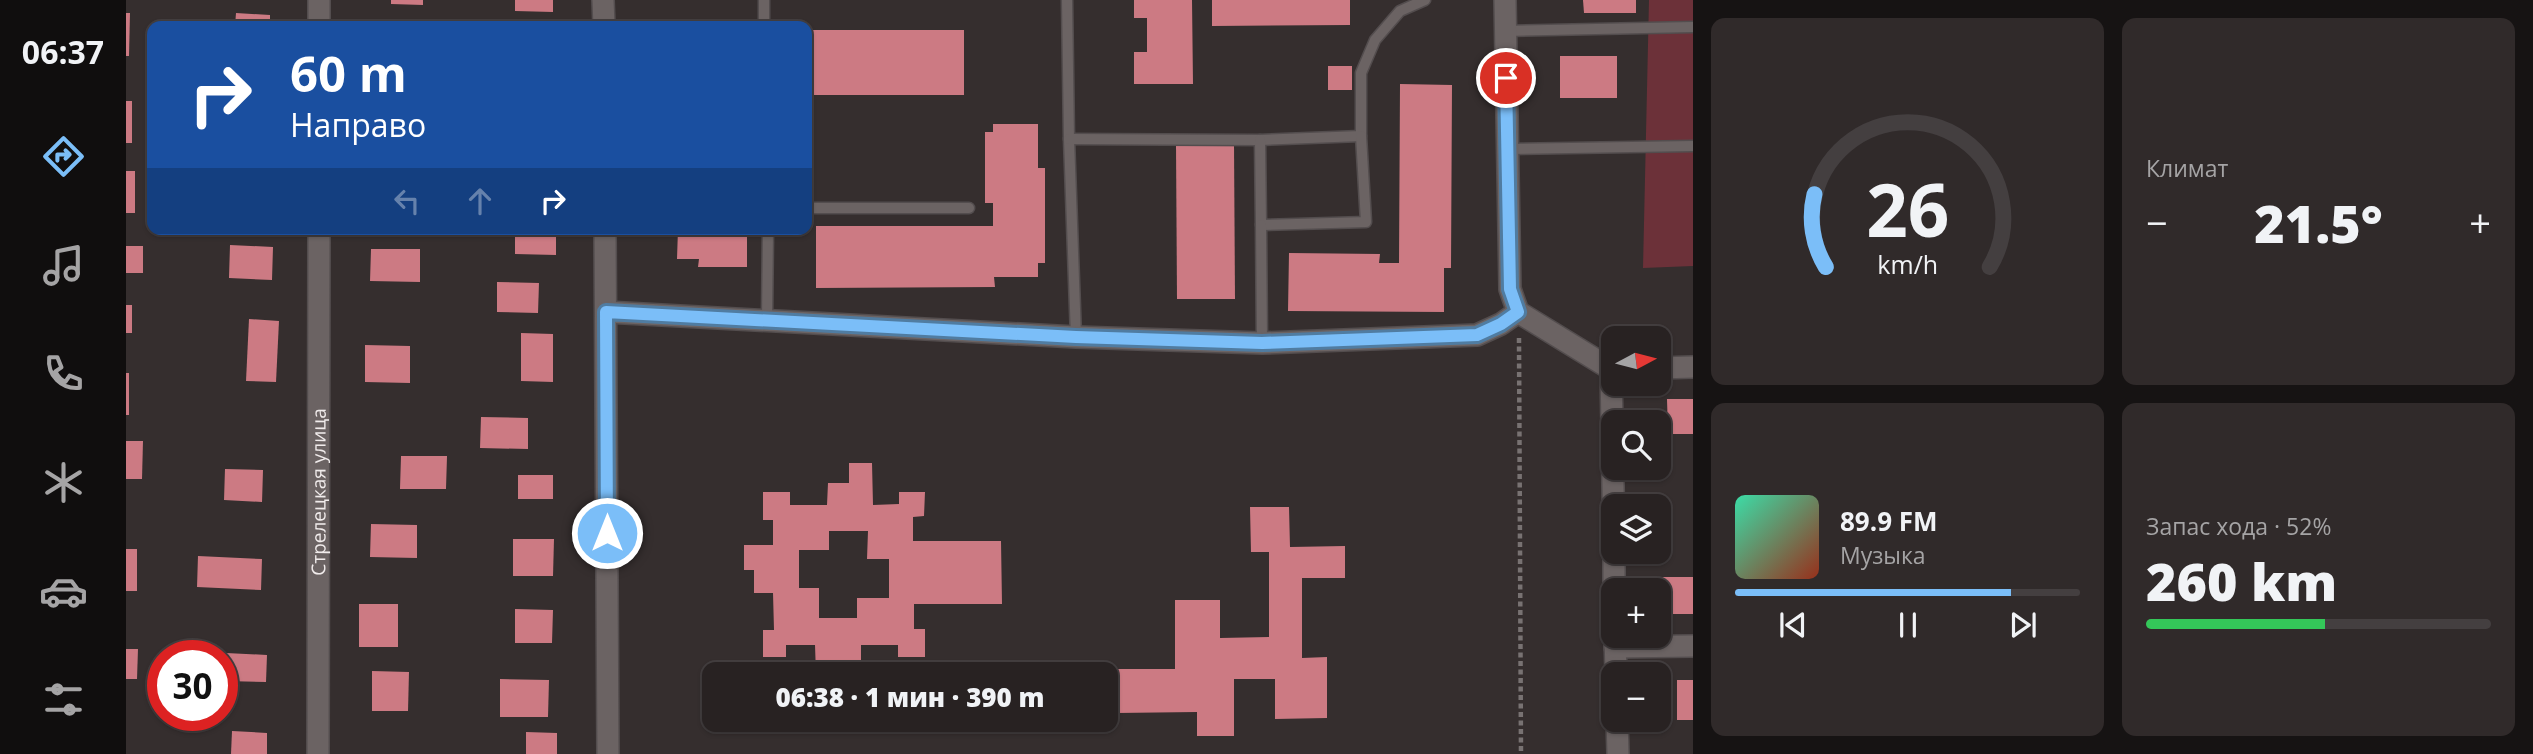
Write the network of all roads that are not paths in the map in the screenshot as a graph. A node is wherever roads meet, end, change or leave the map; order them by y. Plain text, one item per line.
1 (320, 0) edge
2 (603, 0) edge
3 (764, 0) edge
4 (1067, 0) edge
5 (1425, 0) edge
6 (1505, 0) edge
7 (320, 21) edge
8 (604, 21) edge
9 (764, 21) edge
10 (1693, 27) edge
11 (1505, 31) junction
12 (1361, 136) junction
13 (1069, 139) junction
14 (1260, 140) junction
15 (1693, 146) edge
16 (1507, 149) junction
17 (812, 208) edge
18 (968, 208) dead end
19 (1261, 225) junction
20 (319, 235) edge
21 (605, 235) edge
22 (768, 235) edge
23 (606, 312) junction
24 (1518, 312) junction
25 (767, 320) junction
26 (1076, 337) junction
27 (1262, 343) junction
28 (1601, 362) edge
29 (1693, 367) edge
30 (1671, 368) edge
31 (1612, 396) edge
32 (1613, 494) edge
33 (1671, 645) edge
34 (1693, 646) edge
35 (1617, 732) edge
36 (318, 754) edge
37 (608, 754) edge
38 (1618, 754) edge

1 - 7 street
2 - 8 street
3 - 9 lane
4 - 13 lane
5 - 12 lane
6 - 11 street
10 - 11 lane
11 - 16 street
12 - 14 lane
12 - 19 lane
13 - 14 lane
13 - 26 lane
14 - 19 lane
15 - 16 lane
16 - 24 street
17 - 18 lane
19 - 27 lane
20 - 36 street, Стрелецкая улица
21 - 23 street
22 - 25 lane
23 - 25 street
23 - 37 street
24 - 27 street
24 - 28 street
25 - 26 street
26 - 27 street
29 - 30 street
31 - 32 street
33 - 34 street
35 - 38 street

